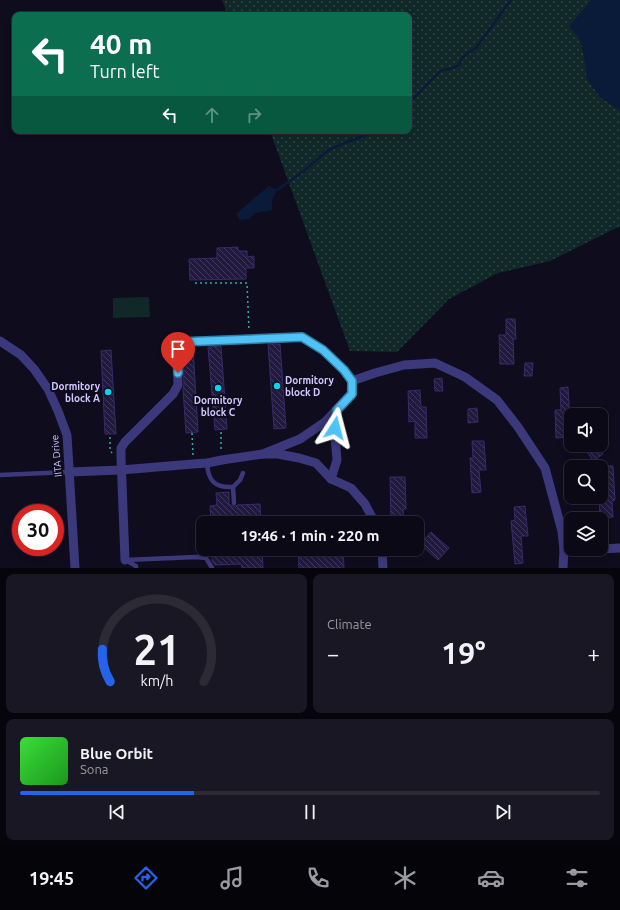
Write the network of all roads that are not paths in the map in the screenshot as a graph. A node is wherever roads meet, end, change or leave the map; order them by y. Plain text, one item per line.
1 (0, 341) edge
2 (352, 381) junction
3 (337, 410) junction
4 (263, 454) junction
5 (207, 463) junction
6 (121, 470) junction
7 (69, 472) junction
8 (243, 473) dead end
9 (0, 475) edge
10 (331, 479) junction
11 (233, 487) junction
12 (234, 503) dead end
13 (371, 516) edge
14 (620, 548) edge
15 (608, 549) edge
16 (564, 550) joint
17 (382, 556) edge
18 (125, 560) junction
19 (74, 568) edge
20 (136, 568) edge
21 (212, 568) edge
22 (382, 568) edge
23 (563, 568) edge

1 - 7 street, IITA Drive
2 - 3 street
2 - 6 street
2 - 16 street
3 - 4 street
3 - 10 street
4 - 5 street
4 - 10 street
5 - 6 street
5 - 11 lane
6 - 7 street
6 - 18 street
7 - 9 lane
7 - 19 street, IITA Drive
8 - 11 lane
10 - 13 street
11 - 12 lane
14 - 15 street
16 - 23 street
17 - 22 street
18 - 20 lane
18 - 21 lane

